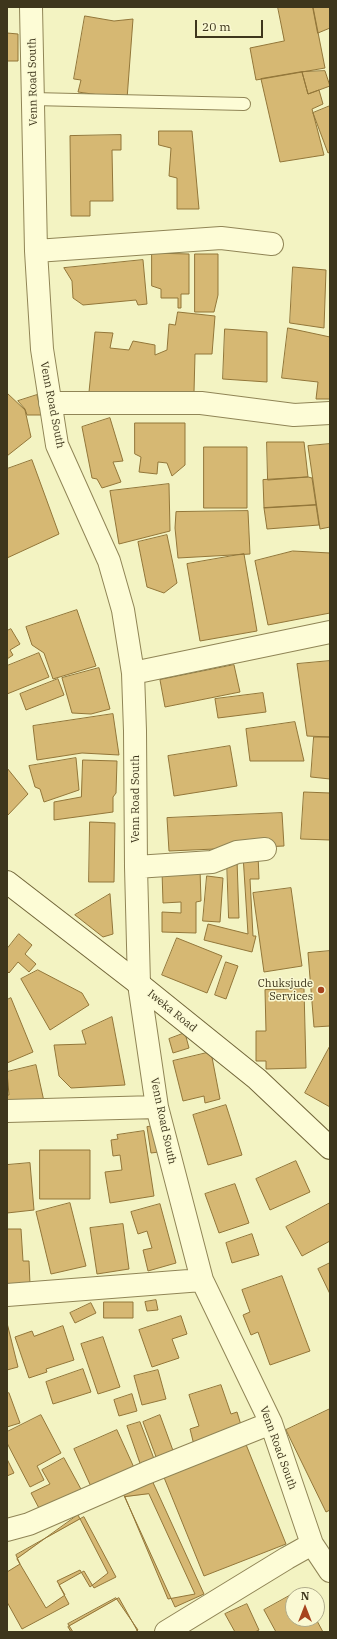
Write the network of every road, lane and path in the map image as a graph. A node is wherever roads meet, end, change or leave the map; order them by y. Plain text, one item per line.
1 (31, 7) edge
2 (33, 99) junction
3 (244, 104) dead end
4 (272, 244) dead end
5 (36, 251) junction
6 (50, 403) junction
7 (330, 413) edge
8 (330, 632) edge
9 (133, 673) junction
10 (265, 849) dead end
11 (136, 867) junction
12 (7, 882) edge
13 (140, 984) junction
14 (157, 1107) junction
15 (7, 1111) edge
16 (328, 1142) edge
17 (202, 1280) junction
18 (7, 1295) edge
19 (271, 1423) junction
20 (7, 1530) edge
21 (312, 1544) junction
22 (330, 1572) edge
23 (166, 1632) edge

1 - 2 street, Venn Road South
2 - 3 lane
2 - 5 street, Venn Road South
4 - 5 street
5 - 6 street, Venn Road South
6 - 7 street
6 - 9 street, Venn Road South
8 - 9 street
9 - 11 street, Venn Road South
10 - 11 street
11 - 13 street, Venn Road South
12 - 13 street, Iweka Road
13 - 14 street, Venn Road South
13 - 16 street, Iweka Road
14 - 15 street
14 - 17 street, Venn Road South
17 - 18 street
17 - 19 street, Venn Road South
19 - 20 street
19 - 21 street, Venn Road South
21 - 22 street, Venn Road South
21 - 23 street

